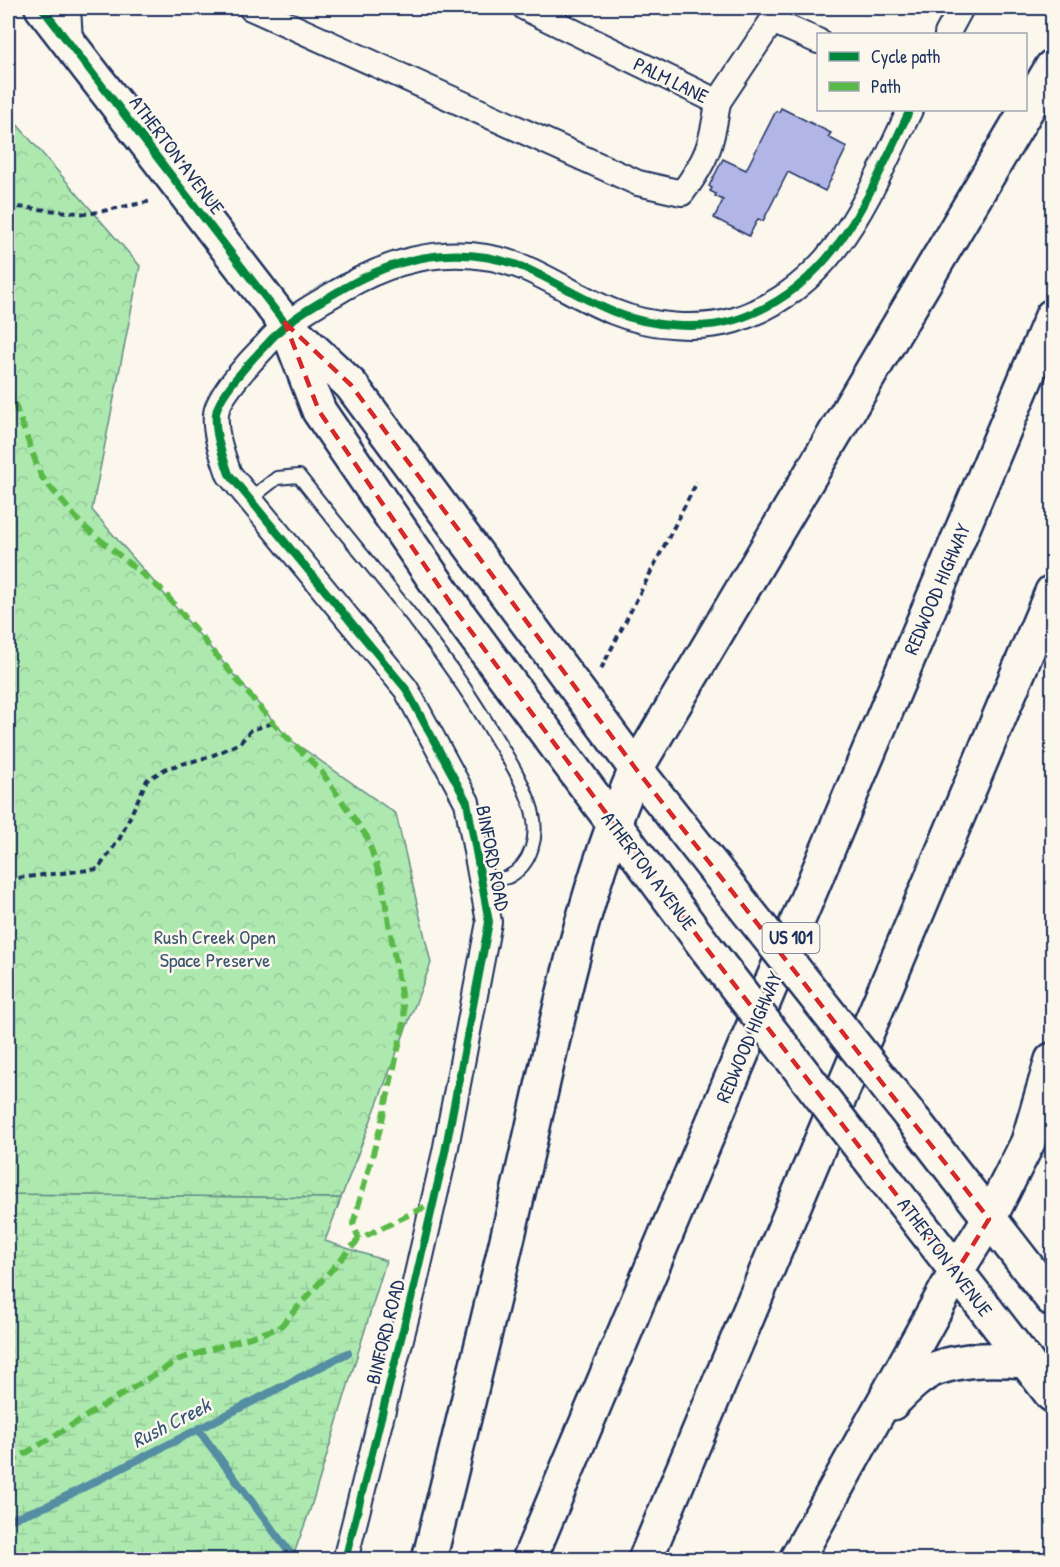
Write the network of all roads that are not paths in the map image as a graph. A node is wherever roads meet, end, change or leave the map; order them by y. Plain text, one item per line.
1 (42, 8) edge
2 (74, 8) edge
3 (251, 8) edge
4 (525, 8) edge
5 (961, 8) edge
6 (774, 14) edge
7 (948, 33) edge
8 (817, 40) edge
9 (76, 50) junction
10 (1053, 67) edge
11 (718, 102) junction
12 (910, 111) edge
13 (1027, 111) edge
14 (1027, 111) edge
15 (1053, 316) edge
16 (285, 323) junction
17 (250, 499) junction
18 (1053, 592) edge
19 (636, 769) junction
20 (612, 823) junction
21 (481, 879) junction
22 (1053, 1060) edge
23 (989, 1219) junction
24 (956, 1272) junction
25 (1053, 1299) edge
26 (1026, 1361) junction
27 (1053, 1395) edge
28 (878, 1416) junction
29 (345, 1560) edge
30 (429, 1560) edge
31 (529, 1560) edge
32 (645, 1560) edge
33 (796, 1560) edge

1 - 9 main road, ATHERTON AVENUE
2 - 9 lane
3 - 11 street
4 - 11 street, PALM LANE
5 - 7 street
6 - 8 street
6 - 11 street, PALM LANE
9 - 16 main road, ATHERTON AVENUE
10 - 13 main road
12 - 16 street, BINFORD ROAD
14 - 19 main road
15 - 31 main road, REDWOOD HIGHWAY / US 101
16 - 17 street, BINFORD ROAD
16 - 19 main road, ATHERTON AVENUE
16 - 20 main road, ATHERTON AVENUE
17 - 21 street, BINFORD ROAD
17 - 21 lane
18 - 32 main road
19 - 20 main road
19 - 23 main road, ATHERTON AVENUE, bridge
20 - 24 main road, ATHERTON AVENUE, bridge
20 - 30 main road
21 - 29 street, BINFORD ROAD
22 - 23 main road
23 - 24 main road
23 - 25 main road, ATHERTON AVENUE
24 - 26 main road, ATHERTON AVENUE
24 - 28 main road
26 - 27 main road, ATHERTON AVENUE
26 - 28 main road
28 - 33 main road

